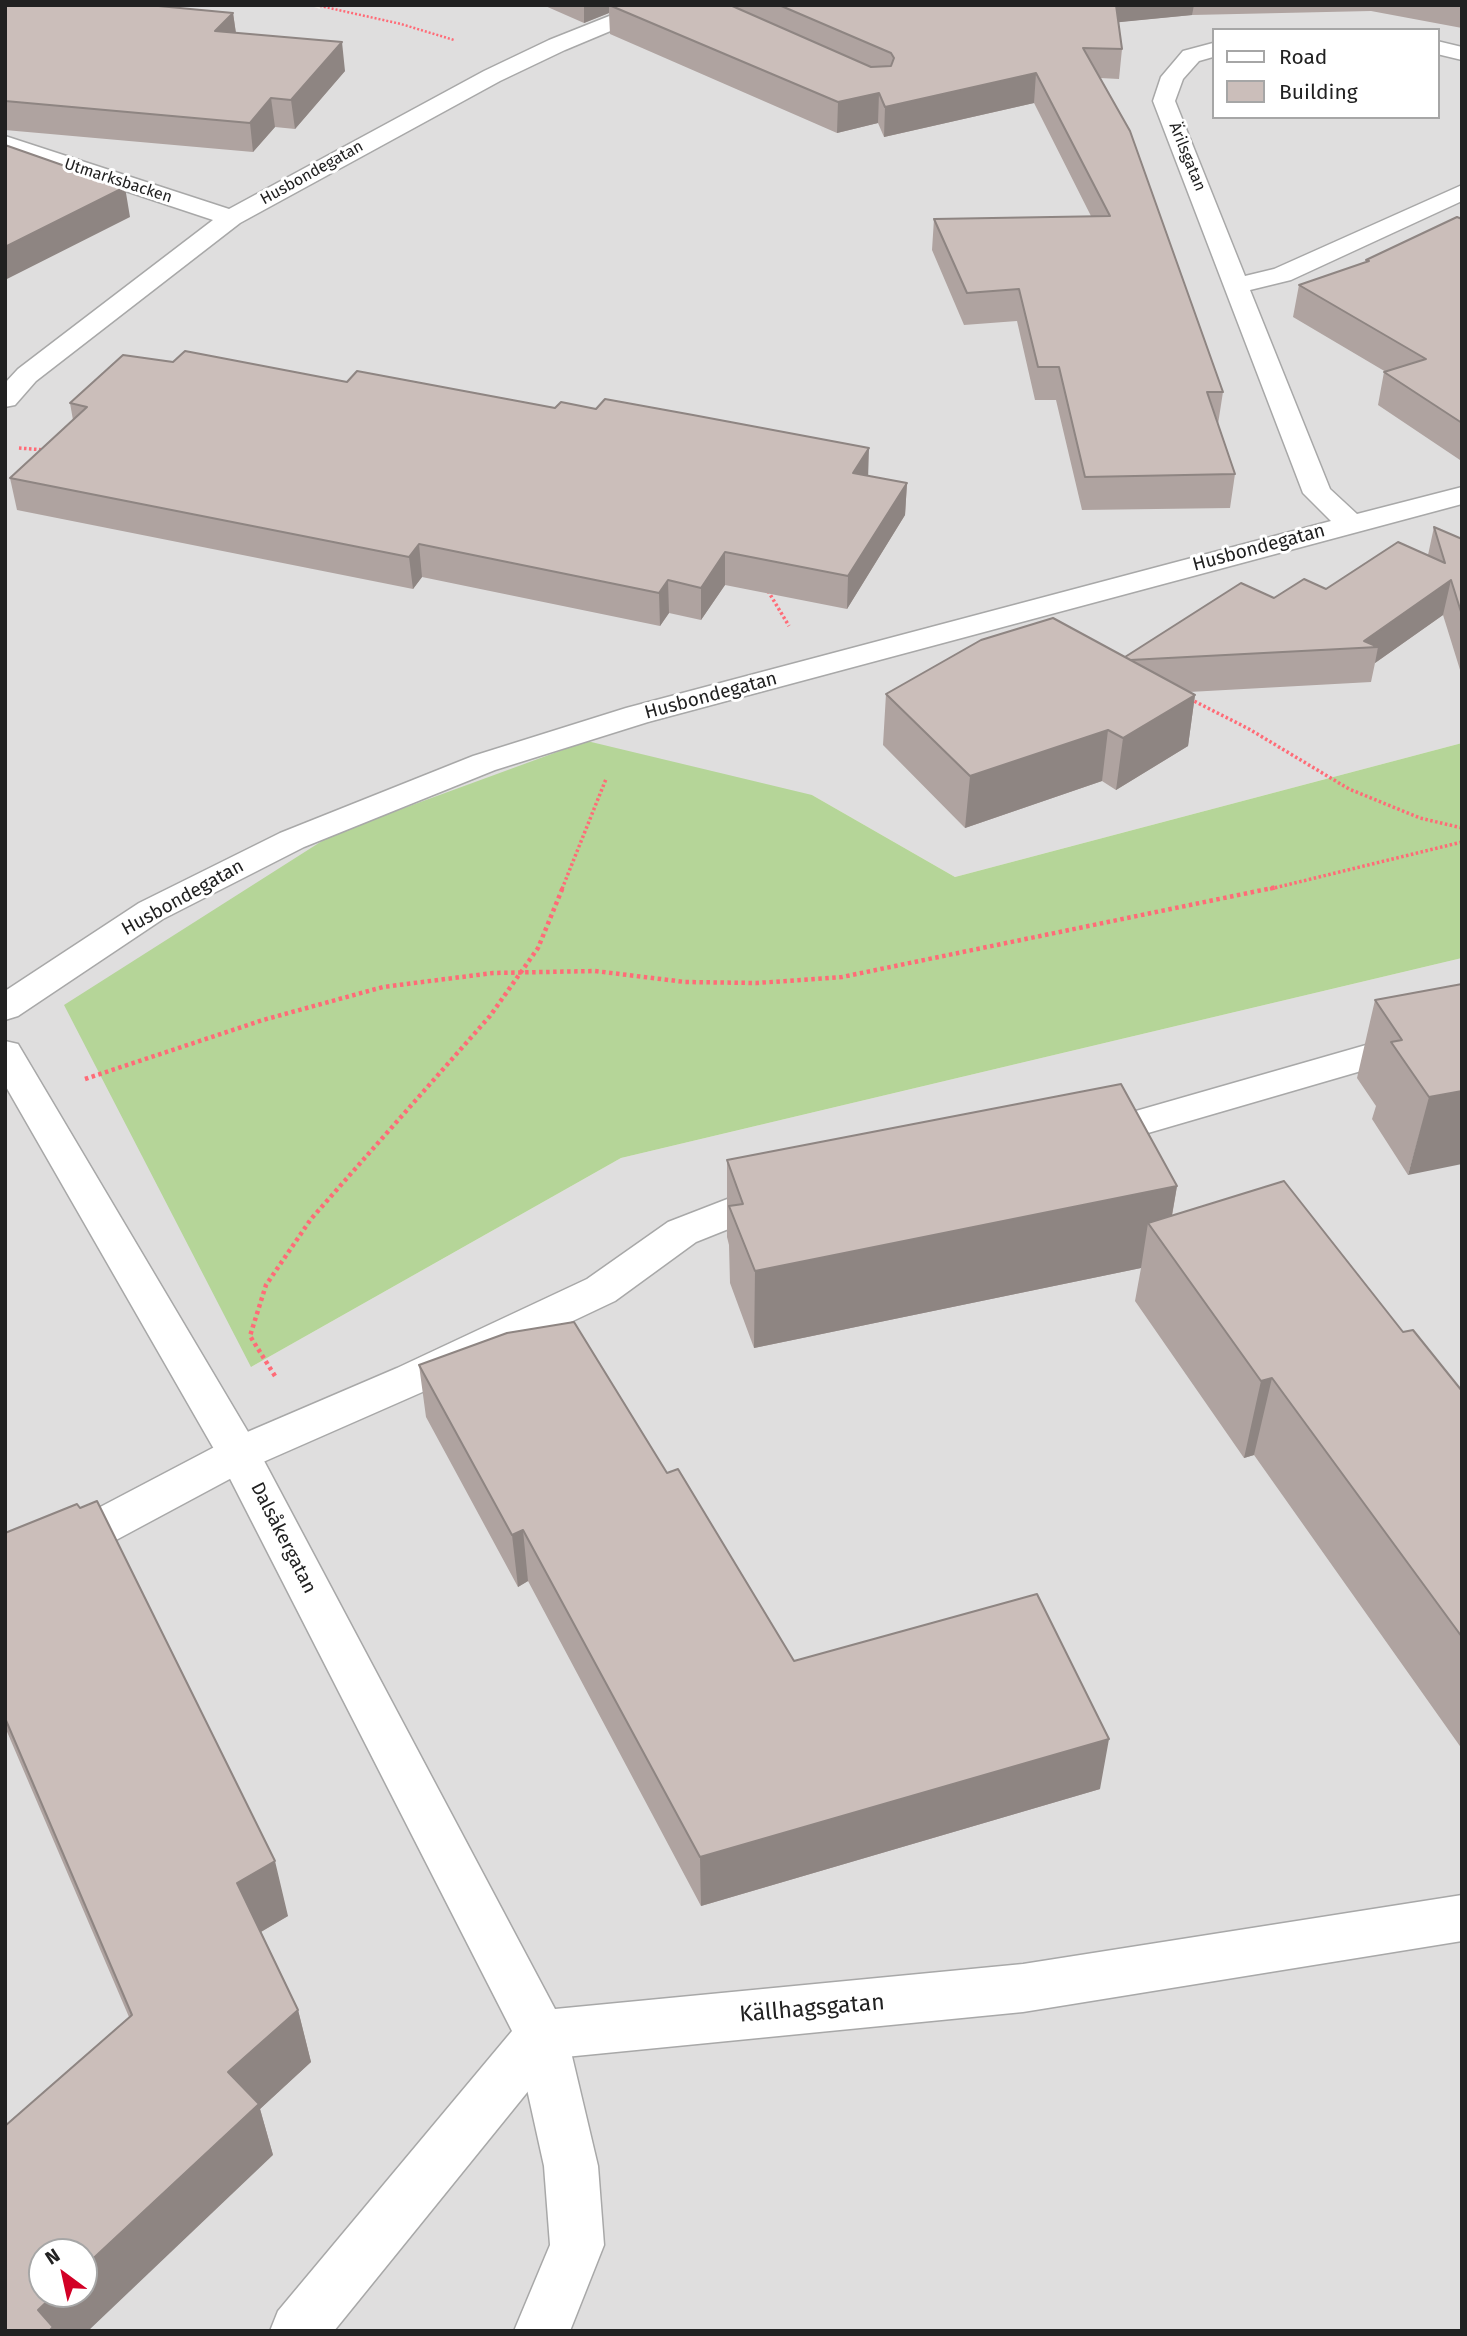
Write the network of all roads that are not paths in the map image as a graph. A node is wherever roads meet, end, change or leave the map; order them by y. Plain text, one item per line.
1 (656, 5) edge
2 (1439, 48) edge
3 (1212, 50) edge
4 (1462, 54) edge
5 (5, 143) edge
6 (1462, 192) edge
7 (230, 218) junction
8 (1238, 285) junction
9 (16, 371) edge
10 (5, 399) edge
11 (1462, 495) edge
12 (1350, 523) junction
13 (5, 1008) edge
14 (1462, 1035) edge
15 (5, 1053) edge
16 (1062, 1143) edge
17 (810, 1194) edge
18 (239, 1454) junction
19 (5, 1578) edge
20 (1462, 1918) edge
21 (541, 2035) junction
22 (298, 2331) edge
23 (542, 2331) edge

1 - 7 street, Husbondegatan
2 - 4 street
3 - 8 street, Ärilsgatan
5 - 7 street, Utmarksbacken
6 - 8 street
7 - 9 street, Husbondegatan
8 - 12 street, Ärilsgatan
9 - 10 street, Husbondegatan
11 - 12 street, Husbondegatan
12 - 13 street, Husbondegatan
14 - 16 street
15 - 18 street, Dalsåkergatan
17 - 18 street
18 - 19 street
18 - 21 street, Dalsåkergatan
20 - 21 street, Källhagsgatan
21 - 22 street
21 - 23 street, Dalsåkergatan

